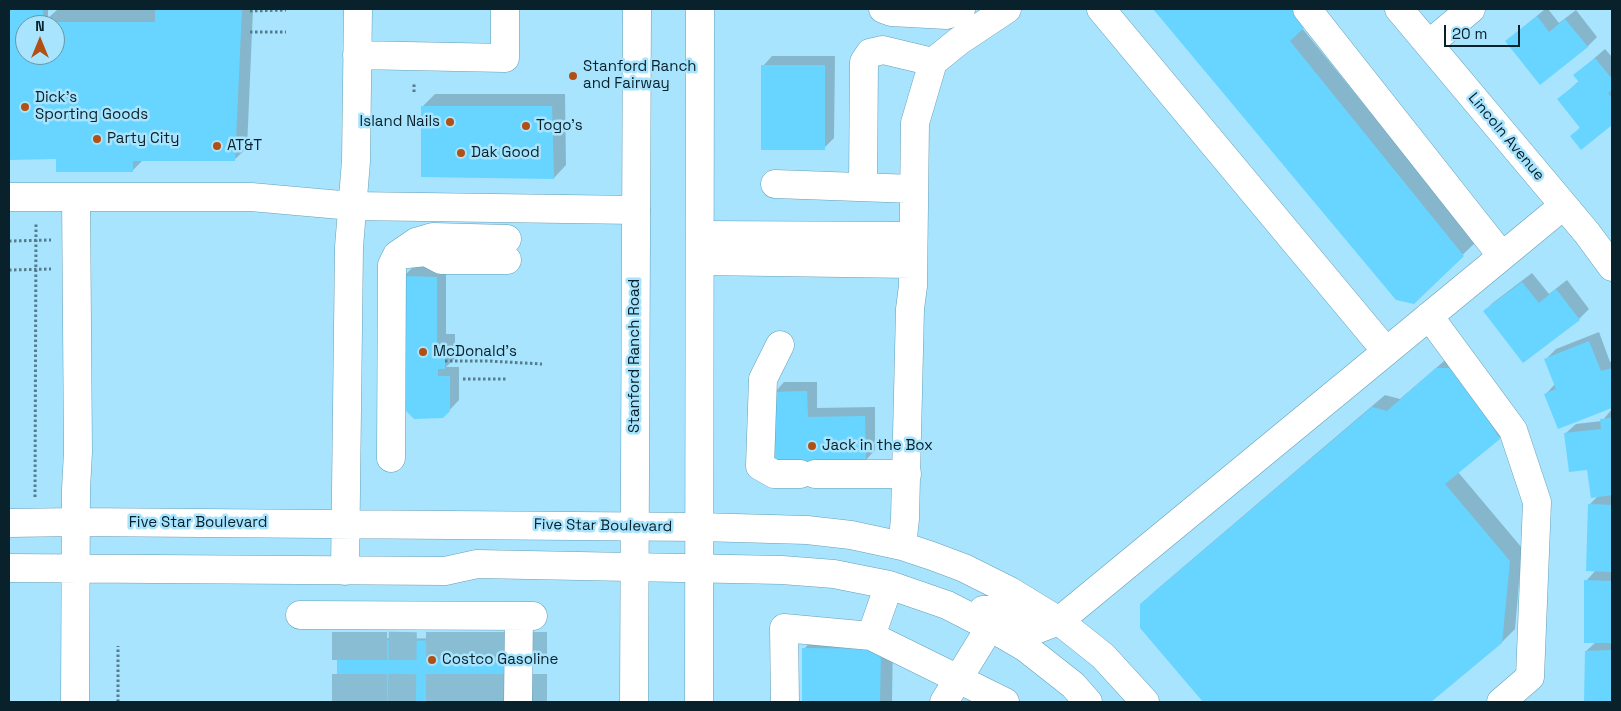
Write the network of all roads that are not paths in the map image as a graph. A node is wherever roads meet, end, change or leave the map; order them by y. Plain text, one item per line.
1 (358, 9) edge
2 (505, 9) edge
3 (637, 9) edge
4 (700, 9) edge
5 (883, 9) edge
6 (961, 9) edge
7 (1007, 9) edge
8 (1100, 9) edge
9 (1307, 9) edge
10 (1399, 9) edge
11 (1472, 9) edge
12 (1429, 44) junction
13 (357, 55) junction
14 (933, 62) junction
15 (775, 184) dead end
16 (864, 187) junction
17 (914, 189) junction
18 (9, 197) edge
19 (76, 197) junction
20 (352, 206) junction
21 (1563, 206) junction
22 (636, 210) junction
23 (913, 236) junction
24 (700, 248) junction
25 (507, 250) dead end
26 (1502, 256) junction
27 (913, 264) junction
28 (1612, 267) edge
29 (1429, 316) junction
30 (780, 345) dead end
31 (1386, 351) junction
32 (391, 458) dead end
33 (906, 474) junction
34 (76, 522) junction
35 (9, 523) edge
36 (346, 524) junction
37 (635, 527) junction
38 (699, 528) junction
39 (902, 546) junction
40 (635, 566) junction
41 (9, 568) edge
42 (699, 568) junction
43 (76, 569) junction
44 (345, 571) junction
45 (889, 585) junction
46 (947, 605) junction
47 (300, 615) dead end
48 (1059, 621) junction
49 (990, 627) junction
50 (871, 636) junction
51 (958, 679) junction
52 (75, 702) edge
53 (518, 702) edge
54 (634, 702) edge
55 (698, 702) edge
56 (785, 702) edge
57 (944, 702) edge
58 (1005, 702) edge
59 (1088, 702) edge
60 (1146, 702) edge
61 (1501, 702) edge

1 - 13 street
2 - 13 street
3 - 22 street, Stanford Ranch Road
4 - 24 street
5 - 6 street
7 - 14 street
8 - 31 street
9 - 26 street
10 - 12 street, Lincoln Avenue
11 - 12 street
12 - 21 street, Lincoln Avenue
13 - 20 street
14 - 16 street
14 - 17 street
15 - 16 street
16 - 17 street
17 - 23 street
18 - 19 street
19 - 20 street
19 - 34 street
20 - 22 street
20 - 36 street
21 - 26 street
21 - 28 street, Lincoln Avenue
22 - 37 street, Stanford Ranch Road
23 - 24 street
23 - 27 street
24 - 27 street
24 - 38 street
25 - 32 street
26 - 29 street
27 - 33 street
29 - 31 street
29 - 61 street
30 - 33 street
31 - 48 street
33 - 39 street
34 - 35 street, Five Star Boulevard
34 - 36 street, Five Star Boulevard
34 - 43 street
36 - 37 street, Five Star Boulevard
36 - 44 street
37 - 38 street, Five Star Boulevard
37 - 40 street, Stanford Ranch Road
38 - 39 street, Five Star Boulevard
38 - 42 street
39 - 48 street, Five Star Boulevard
40 - 42 street
40 - 44 street
40 - 54 street, Stanford Ranch Road
41 - 43 street
42 - 45 street
42 - 55 street
43 - 44 street
43 - 52 street
45 - 46 street
45 - 50 street
46 - 48 street
46 - 49 street
47 - 53 street
48 - 60 street, Five Star Boulevard
49 - 51 street
49 - 59 street
50 - 51 street
50 - 56 street
51 - 57 street
51 - 58 street

